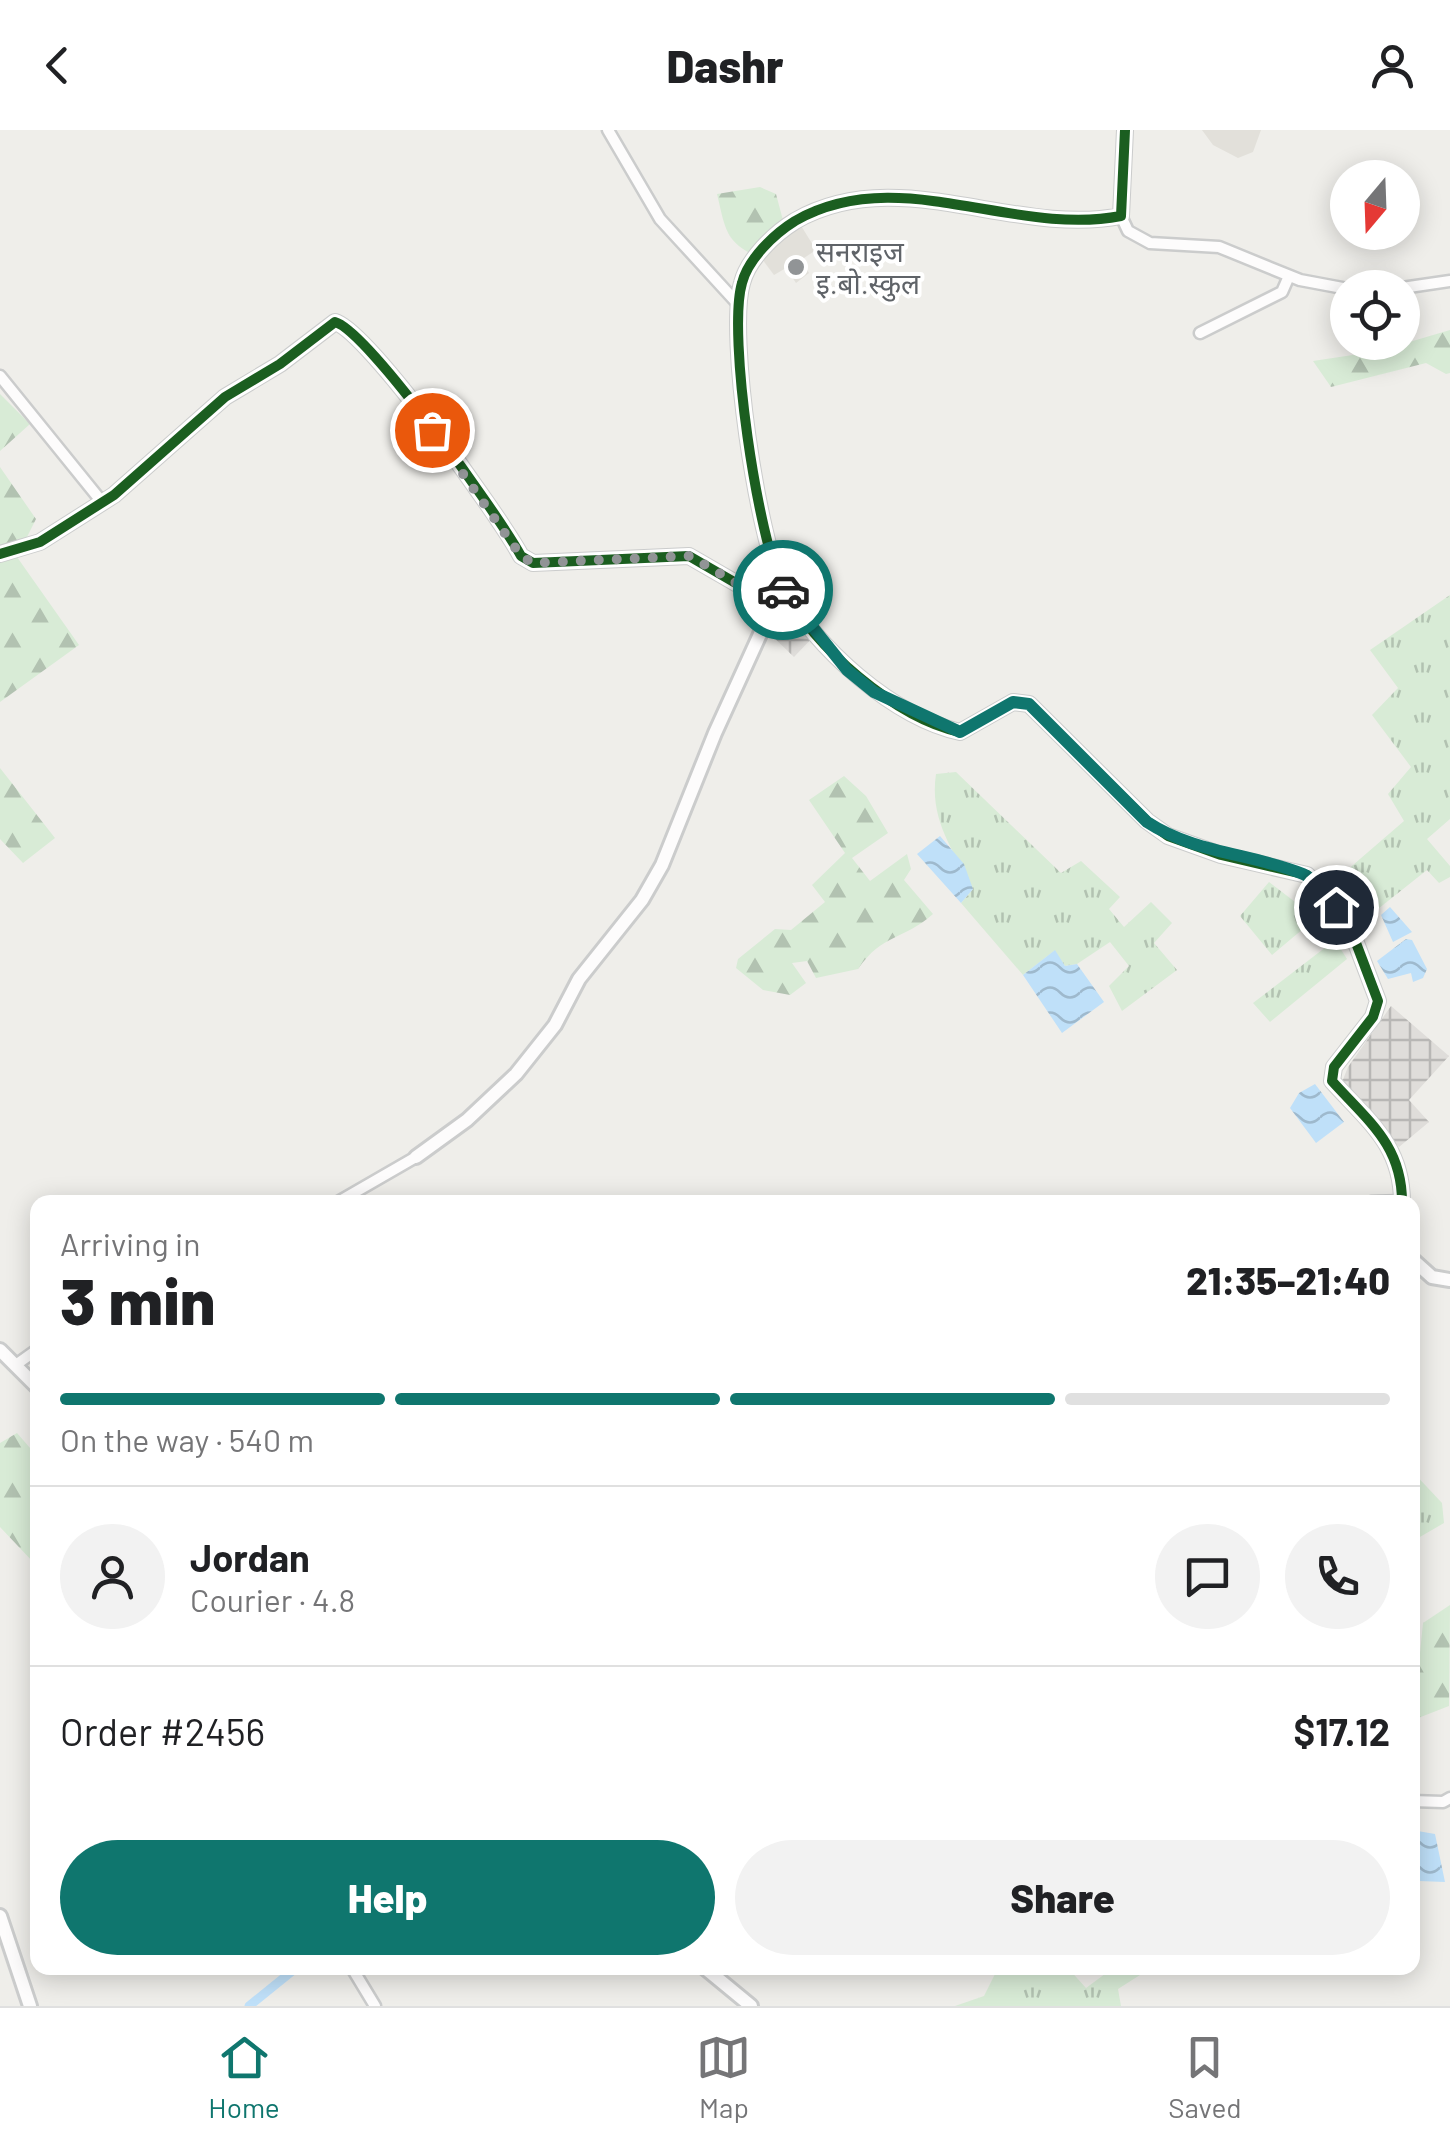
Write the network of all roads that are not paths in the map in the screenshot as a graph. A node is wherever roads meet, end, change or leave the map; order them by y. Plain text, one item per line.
1 (608, 130) edge
2 (1125, 130) edge
3 (1121, 216) junction
4 (1289, 276) junction
5 (1450, 282) edge
6 (1330, 285) edge
7 (1420, 286) edge
8 (738, 304) junction
9 (1200, 333) dead end
10 (0, 376) edge
11 (102, 502) junction
12 (0, 554) edge
13 (784, 590) junction
14 (772, 604) junction
15 (416, 1157) joint
16 (350, 1195) edge
17 (1402, 1195) edge
18 (1420, 1266) edge
19 (1450, 1280) edge
20 (0, 1350) edge
21 (30, 1354) edge
22 (17, 1364) junction
23 (30, 1379) edge
24 (1450, 1798) edge
25 (1420, 1800) edge
26 (0, 1916) edge
27 (356, 1975) edge
28 (713, 1975) edge
29 (30, 2006) edge
30 (375, 2006) edge
31 (751, 2006) edge

1 - 8 street
2 - 3 street
3 - 4 street
3 - 8 street
4 - 6 street
4 - 9 street
5 - 7 street
8 - 13 street
10 - 11 street
11 - 12 street
11 - 14 street
13 - 14 street
13 - 17 street
14 - 15 street
15 - 16 street
18 - 19 street
20 - 22 street
21 - 22 street
22 - 23 street
24 - 25 street
26 - 29 street
27 - 30 street
28 - 31 street

